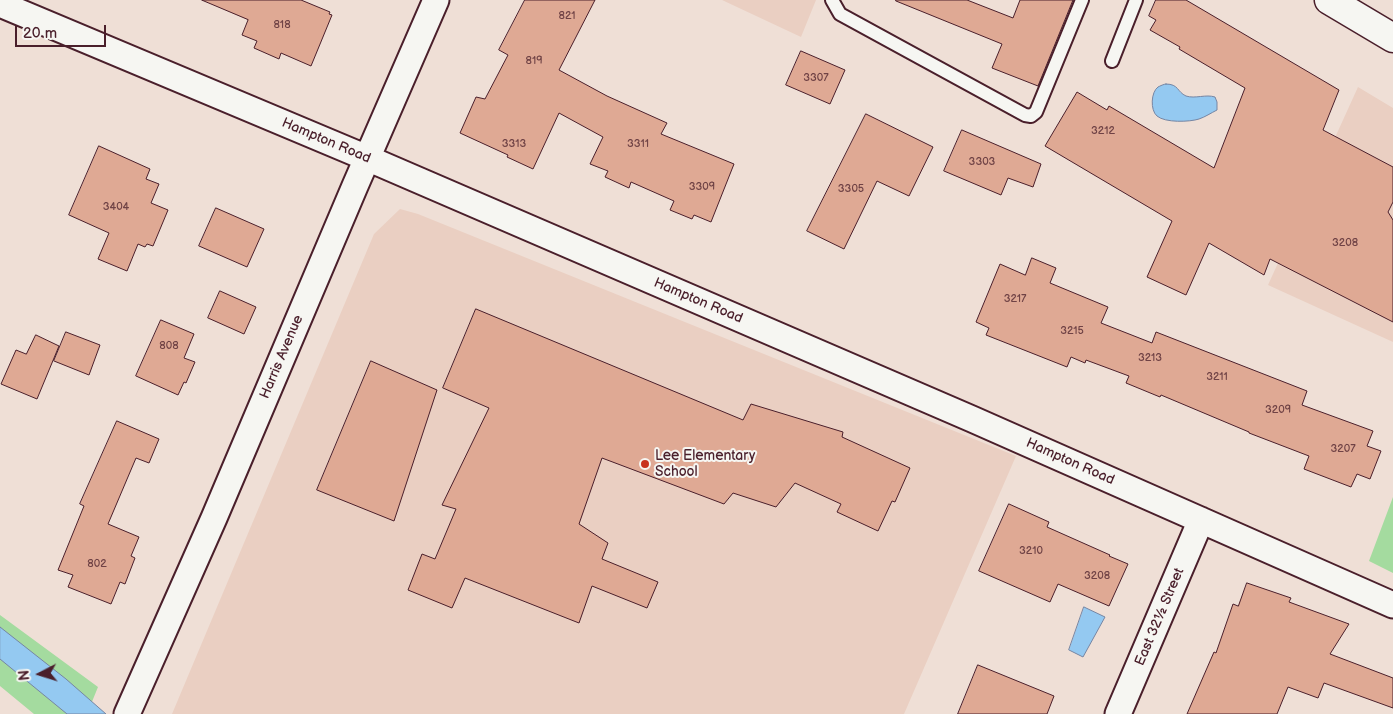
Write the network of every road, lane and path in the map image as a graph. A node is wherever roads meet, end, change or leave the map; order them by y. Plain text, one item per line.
1 (436, 0) edge
2 (832, 0) edge
3 (1082, 0) edge
4 (1136, 0) edge
5 (1330, 0) edge
6 (0, 4) edge
7 (1393, 38) edge
8 (1112, 61) dead end
9 (367, 158) junction
10 (1201, 520) junction
11 (1393, 606) edge
12 (131, 705) edge
13 (1118, 714) edge

1 - 9 street, Harris Avenue
2 - 3 lane
4 - 8 lane
5 - 7 main road
6 - 9 street, Hampton Road
9 - 10 street, Hampton Road
9 - 12 street, Harris Avenue
10 - 11 street, Hampton Road
10 - 13 street, East 32½ Street

